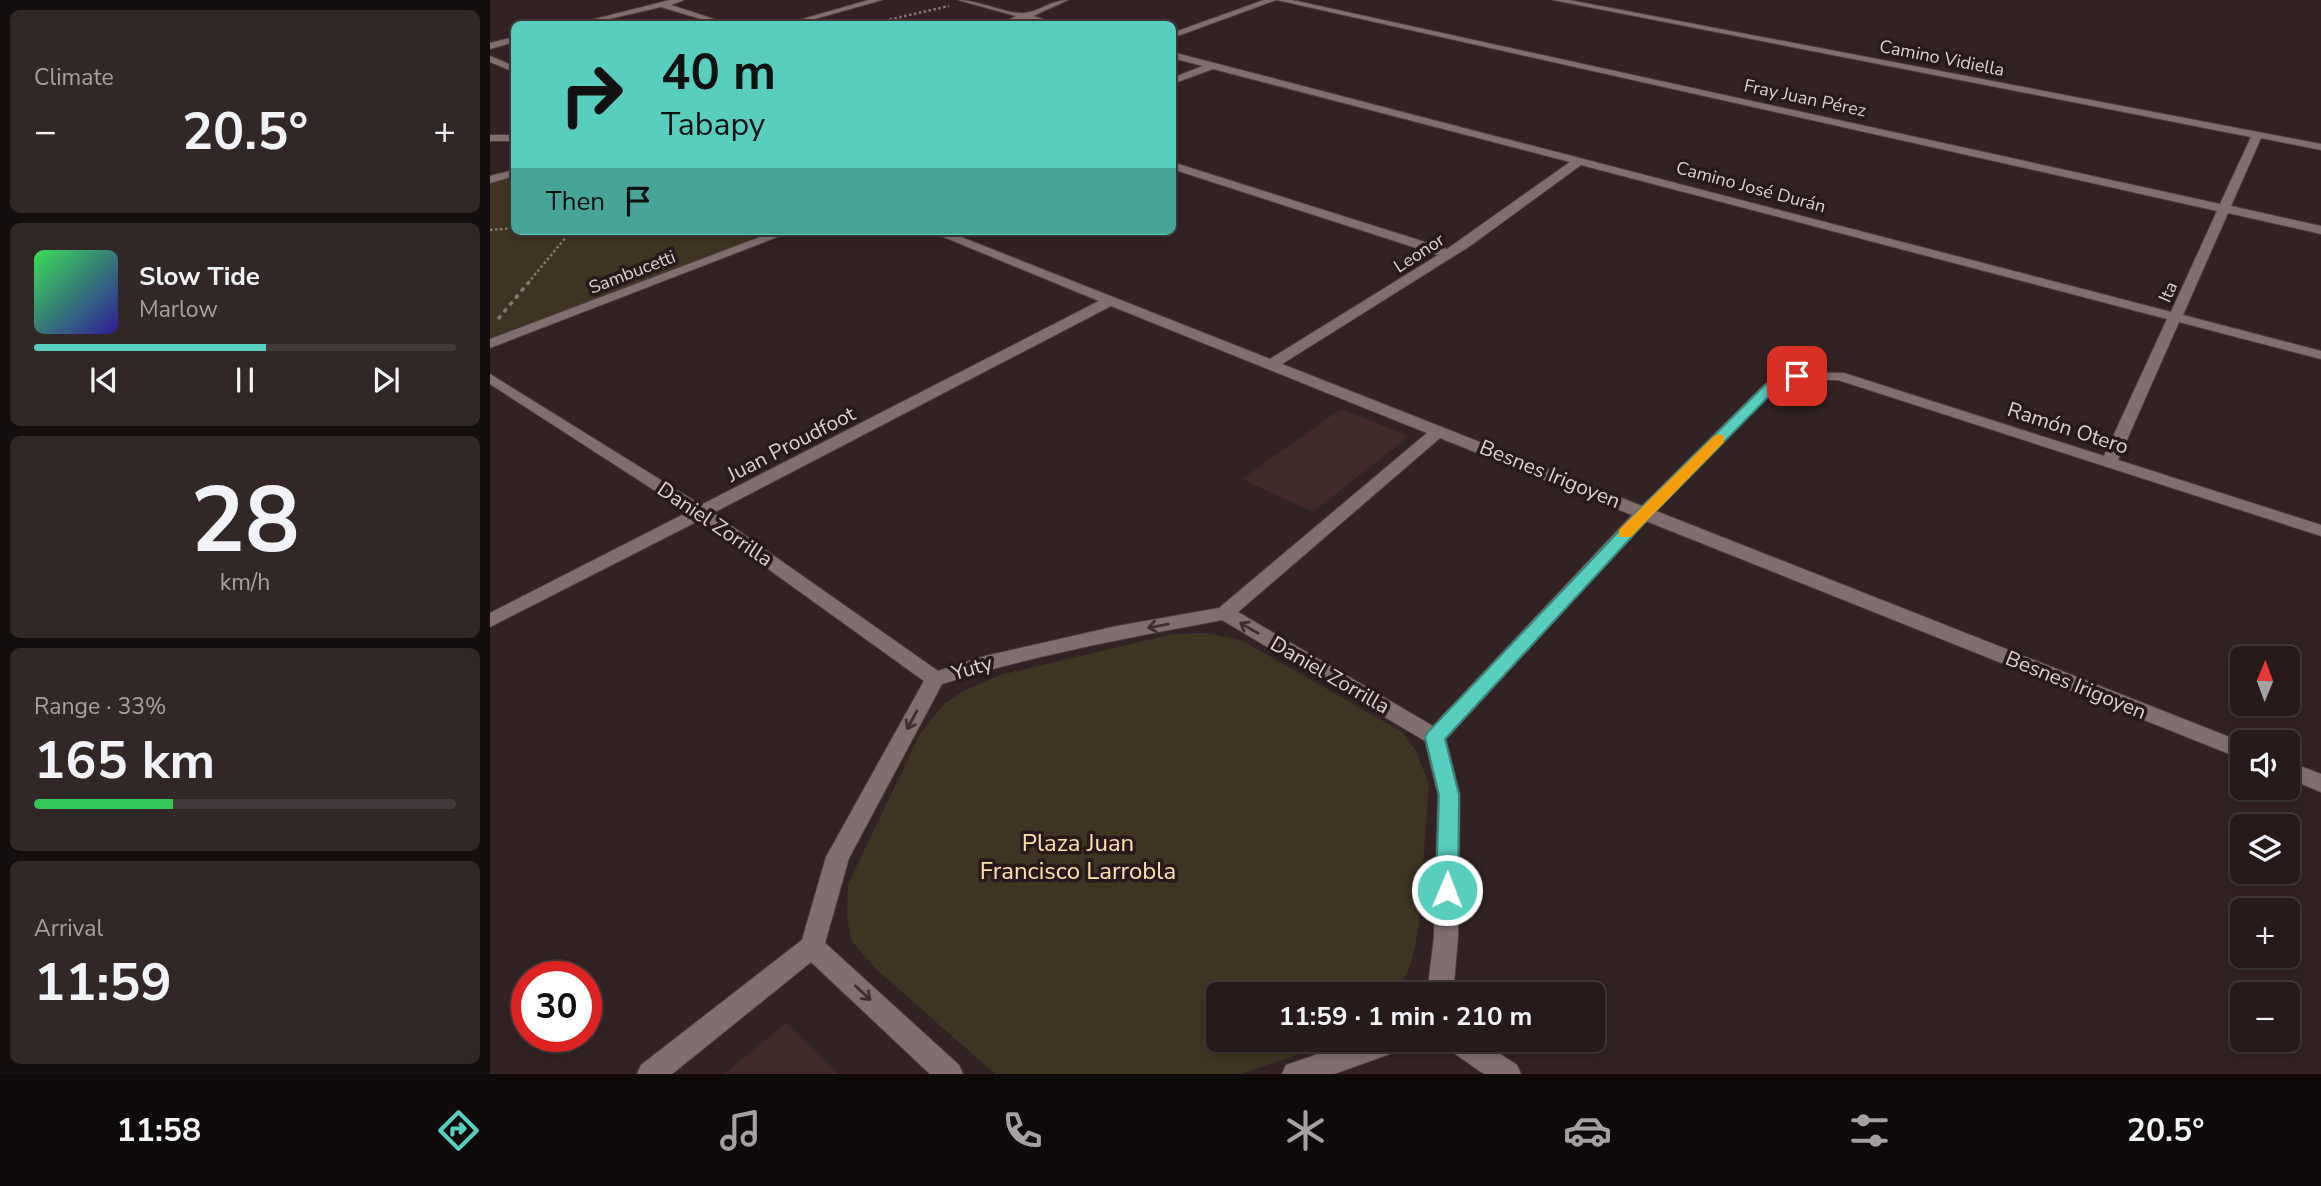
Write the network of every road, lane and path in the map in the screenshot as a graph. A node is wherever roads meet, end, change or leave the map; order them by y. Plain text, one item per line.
1 (647, 0) edge
2 (680, 0) edge
3 (878, 0) edge
4 (1064, 0) edge
5 (1272, 0) edge
6 (1281, 0) edge
7 (1557, 0) edge
8 (964, 1) edge
9 (662, 5) junction
10 (1027, 18) junction
11 (592, 21) edge
12 (715, 21) edge
13 (800, 21) edge
14 (882, 21) edge
15 (1016, 21) edge
16 (1041, 21) edge
17 (1176, 35) edge
18 (511, 41) edge
19 (490, 46) edge
20 (1176, 56) edge
21 (490, 59) edge
22 (1214, 65) junction
23 (511, 68) edge
24 (511, 70) edge
25 (490, 74) edge
26 (1176, 79) edge
27 (2258, 135) junction
28 (490, 138) edge
29 (511, 138) edge
30 (2321, 147) edge
31 (1579, 161) junction
32 (1176, 166) edge
33 (511, 174) edge
34 (490, 180) edge
35 (2225, 209) junction
36 (511, 228) edge
37 (490, 230) edge
38 (2321, 230) edge
39 (568, 235) edge
40 (776, 235) edge
41 (945, 235) edge
42 (1449, 254) junction
43 (1110, 301) junction
44 (2176, 316) junction
45 (490, 329) edge
46 (490, 344) edge
47 (2321, 355) edge
48 (1271, 364) junction
49 (490, 379) edge
50 (1440, 430) junction
51 (2109, 463) junction
52 (1645, 512) junction
53 (702, 513) junction
54 (2321, 531) edge
55 (1225, 613) junction
56 (490, 621) edge
57 (935, 678) junction
58 (1435, 737) junction
59 (2230, 746) edge
60 (2300, 774) edge
61 (2321, 783) edge
62 (812, 947) junction
63 (1441, 982) edge
64 (1360, 1052) edge
65 (1475, 1052) edge
66 (651, 1074) edge
67 (949, 1074) edge
68 (1296, 1074) edge
69 (1507, 1074) edge

1 - 9 street
2 - 9 street
3 - 13 street
4 - 10 street
5 - 17 street
6 - 35 street, Fray Juan Pérez
7 - 27 street, Camino Vidiella
8 - 10 street
8 - 14 path
9 - 11 street
9 - 12 street
10 - 15 street
10 - 16 street
18 - 19 street
20 - 22 street, Camino José Durán
21 - 23 street
22 - 26 street
22 - 31 street, Camino José Durán
24 - 25 street
27 - 30 street, Camino Vidiella
27 - 35 street, Ita
28 - 29 street
31 - 42 street, Leonor
31 - 44 street, Camino José Durán
32 - 42 street
33 - 34 street
35 - 38 street, Fray Juan Pérez
35 - 44 street, Ita
36 - 37 path
39 - 45 path
40 - 46 street, Sambucetti
41 - 43 street, Besnes Irigoyen
42 - 48 street, Leonor
43 - 48 street, Besnes Irigoyen
43 - 53 street, Juan Proudfoot
44 - 47 street, Camino José Durán
44 - 51 street, Ita
48 - 50 street, Besnes Irigoyen
49 - 53 street, Daniel Zorrilla
50 - 52 street, Besnes Irigoyen
50 - 55 street, Yuty
51 - 52 street, Ramón Otero
51 - 54 street, Ramón Otero
52 - 58 street
52 - 59 street, Besnes Irigoyen
53 - 56 street, Juan Proudfoot
53 - 57 street, Daniel Zorrilla
55 -> 57 street, Yuty
58 -> 55 street, Daniel Zorrilla
57 -> 62 street, Yuty
58 - 63 street
60 - 61 street
62 - 66 street
62 -> 67 street
64 - 68 street
65 - 69 street

